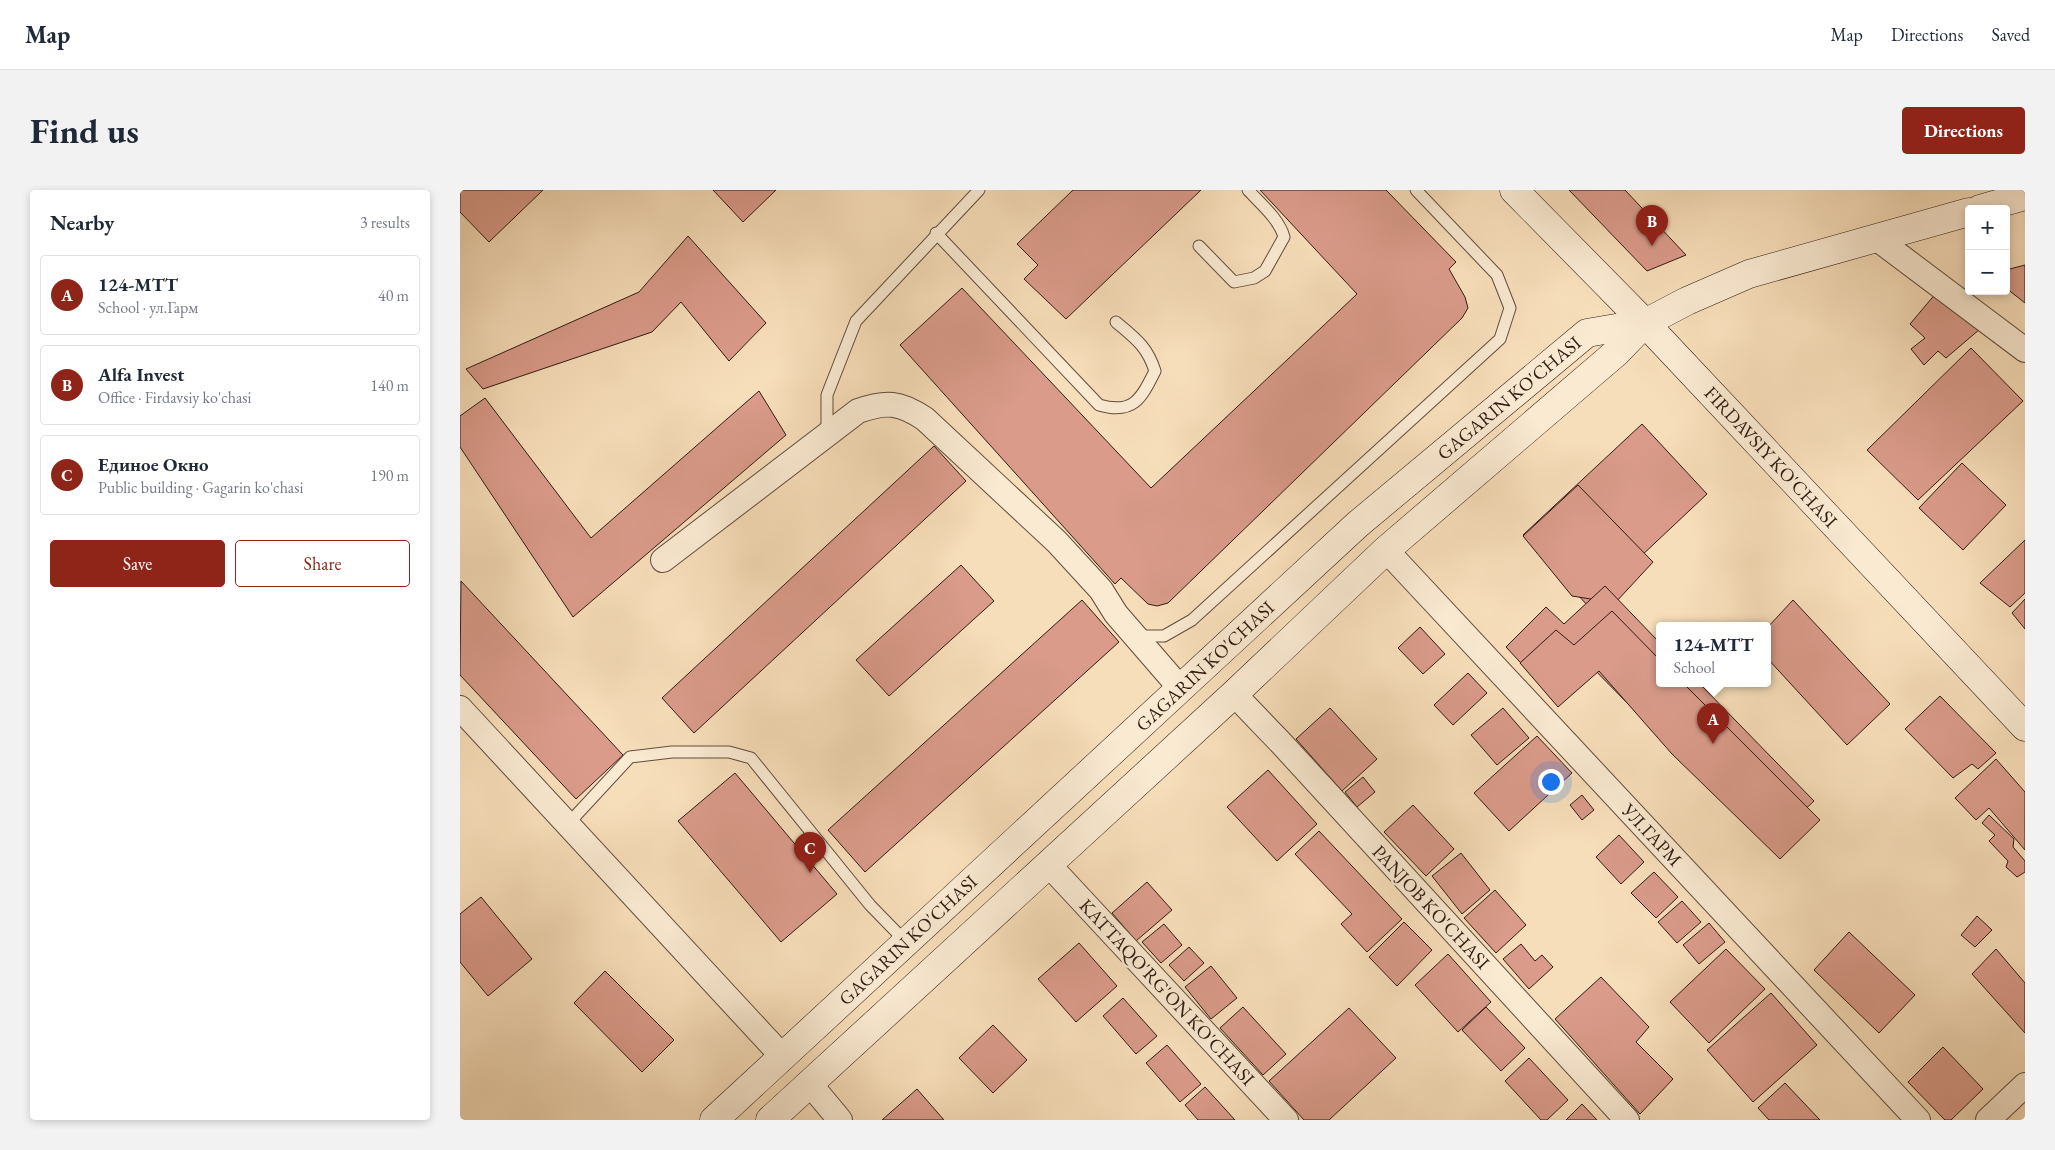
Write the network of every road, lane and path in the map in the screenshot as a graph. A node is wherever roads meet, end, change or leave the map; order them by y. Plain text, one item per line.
1 (978, 190) edge
2 (1248, 190) edge
3 (1416, 190) edge
4 (1514, 190) edge
5 (2025, 196) edge
6 (1994, 205) edge
7 (1965, 213) edge
8 (936, 233) junction
9 (1876, 238) junction
10 (1199, 246) dead end
11 (1116, 322) dead end
12 (1645, 323) junction
13 (2025, 350) edge
14 (827, 433) junction
15 (1386, 550) junction
16 (664, 560) dead end
17 (1137, 636) junction
18 (1181, 689) junction
19 (1234, 694) junction
20 (460, 708) edge
21 (2025, 727) edge
22 (568, 824) junction
23 (1048, 864) junction
24 (906, 942) junction
25 (782, 1056) junction
26 (810, 1084) junction
27 (2025, 1085) edge
28 (714, 1120) edge
29 (770, 1120) edge
30 (840, 1120) edge
31 (1286, 1120) edge
32 (1628, 1120) edge
33 (1918, 1120) edge
34 (1988, 1120) edge

1 - 8 lane
2 - 10 lane
3 - 17 lane
4 - 12 main road, FIRDAVSIY KO'CHASI
5 - 6 main road
7 - 9 main road
8 - 11 lane
8 - 14 lane
9 - 12 main road
9 - 13 street
12 - 15 main road, GAGARIN KO'CHASI
12 - 18 main road, GAGARIN KO'CHASI
12 - 21 main road, FIRDAVSIY KO'CHASI
14 - 16 street
14 - 17 street
15 - 19 main road, GAGARIN KO'CHASI
15 - 33 street, УЛ.ГАРМ
17 - 18 street
18 - 24 main road, GAGARIN KO'CHASI
19 - 23 main road, GAGARIN KO'CHASI
19 - 32 street, PANJOB KO'CHASI
20 - 22 street
22 - 24 lane
22 - 25 street
23 - 26 main road, GAGARIN KO'CHASI
23 - 31 street, KATTAQO'RG'ON KO'CHASI
24 - 25 main road, GAGARIN KO'CHASI
25 - 28 main road, GAGARIN KO'CHASI
26 - 29 main road, GAGARIN KO'CHASI
26 - 30 street
27 - 34 street

